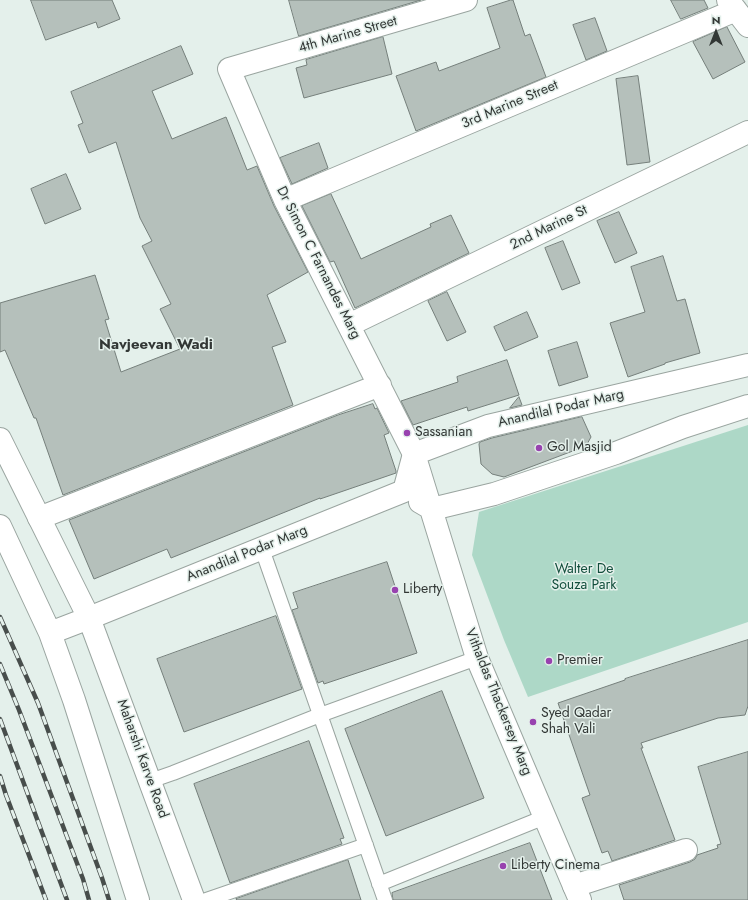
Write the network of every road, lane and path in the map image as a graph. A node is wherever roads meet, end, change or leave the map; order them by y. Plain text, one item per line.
1 (466, 0) edge
2 (737, 12) edge
3 (229, 69) joint
4 (748, 132) edge
5 (285, 200) junction
6 (349, 325) junction
7 (748, 365) edge
8 (380, 385) junction
9 (748, 406) edge
10 (0, 439) edge
11 (414, 454) junction
12 (404, 491) junction
13 (432, 509) junction
14 (39, 518) junction
15 (0, 526) edge
16 (262, 548) junction
17 (89, 618) junction
18 (50, 634) junction
19 (477, 658) junction
20 (320, 715) junction
21 (150, 781) junction
22 (544, 817) junction
23 (366, 845) junction
24 (686, 850) dead end
25 (379, 884) junction
26 (577, 893) edge
27 (138, 900) edge
28 (194, 900) edge
29 (206, 900) edge
30 (385, 900) edge

1 - 3 street, 4th Marine Street
2 - 5 street, 3rd Marine Street
3 - 5 street, Dr Simon C Farnandes Marg
4 - 6 street, 2nd Marine St
5 - 6 street, Dr Simon C Farnandes Marg
6 - 8 street, Dr Simon C Farnandes Marg
7 - 11 street, Anandilal Podar Marg
8 - 11 street, Dr Simon C Farnandes Marg
8 - 14 street
9 - 13 street
10 - 14 street, Maharshi Karve Road
11 - 12 street
11 - 13 street, Vithaldas Thackersey Marg
12 - 13 street
12 - 16 street, Anandilal Podar Marg
13 - 19 street, Vithaldas Thackersey Marg
14 - 17 street, Maharshi Karve Road
15 - 18 street
16 - 17 street, Anandilal Podar Marg
16 - 20 lane
17 - 18 street
17 - 21 street, Maharshi Karve Road
18 - 27 street
19 - 20 lane
19 - 22 street, Vithaldas Thackersey Marg
20 - 21 lane
20 - 23 lane
21 - 28 street, Maharshi Karve Road
22 - 25 lane
22 - 26 street, Vithaldas Thackersey Marg
23 - 25 lane
23 - 29 lane
24 - 26 street
25 - 30 lane

